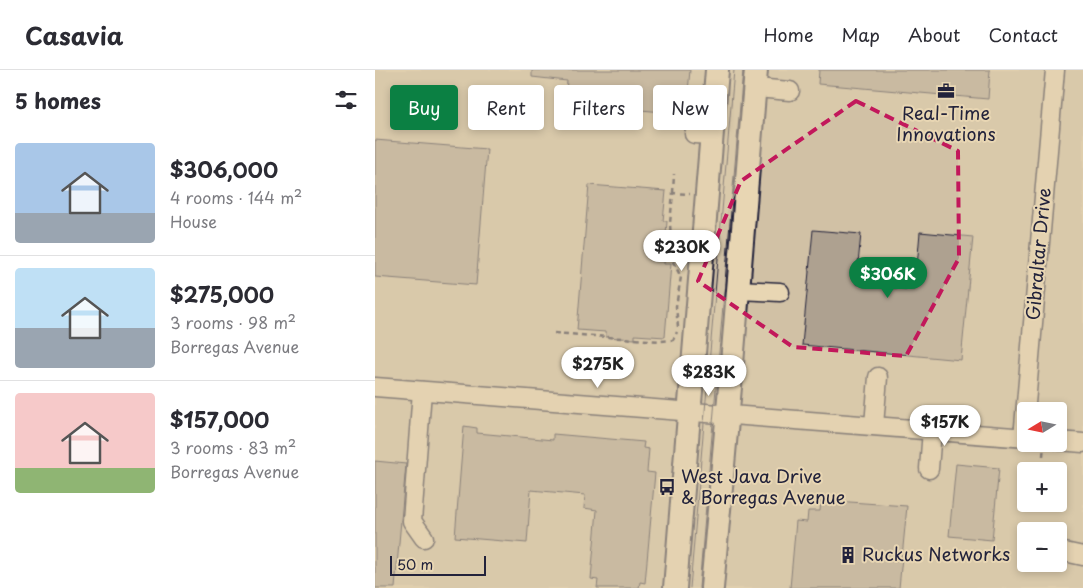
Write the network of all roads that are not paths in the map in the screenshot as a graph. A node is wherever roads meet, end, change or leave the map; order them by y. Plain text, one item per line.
1 (717, 70) edge
2 (1055, 70) edge
3 (755, 79) edge
4 (790, 91) dead end
5 (738, 290) junction
6 (781, 292) dead end
7 (878, 377) dead end
8 (375, 387) edge
9 (422, 390) junction
10 (1028, 402) edge
11 (689, 412) junction
12 (727, 414) junction
13 (874, 425) junction
14 (932, 430) junction
15 (1017, 437) edge
16 (1067, 442) edge
17 (1083, 443) edge
18 (929, 469) dead end
19 (424, 538) dead end
20 (1067, 553) edge
21 (1083, 556) edge
22 (675, 588) edge
23 (711, 588) edge

1 - 11 main road
2 - 10 street, Gibraltar Drive
3 - 4 street
3 - 5 main road
5 - 6 street
5 - 12 main road
7 - 13 street
8 - 9 street
9 - 11 street
9 - 19 street
11 - 12 street
11 - 22 main road
12 - 13 street
12 - 23 main road
13 - 14 street
14 - 15 street
14 - 18 street
16 - 17 street
20 - 21 street

